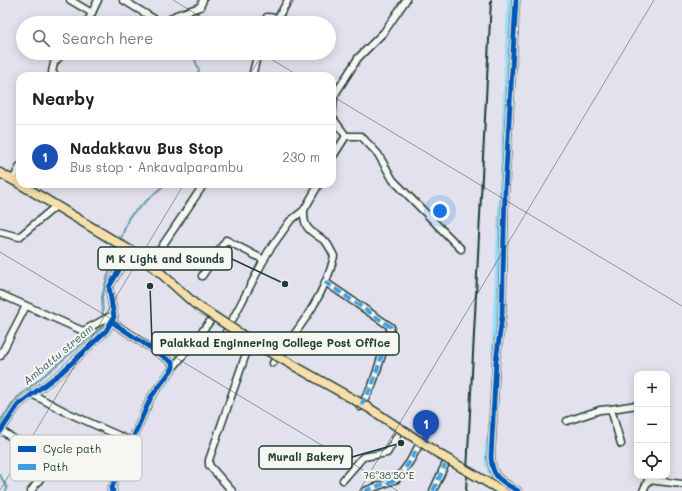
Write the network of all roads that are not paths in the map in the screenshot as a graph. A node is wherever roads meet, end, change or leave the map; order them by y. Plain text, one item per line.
1 (70, 0) edge
2 (98, 0) edge
3 (123, 0) edge
4 (203, 0) edge
5 (288, 0) edge
6 (406, 0) edge
7 (516, 0) edge
8 (92, 13) junction
9 (90, 16) edge
10 (149, 16) edge
11 (175, 16) edge
12 (279, 16) edge
13 (56, 60) edge
14 (256, 60) edge
15 (52, 72) edge
16 (253, 72) edge
17 (336, 93) edge
18 (336, 122) edge
19 (346, 136) junction
20 (336, 152) edge
21 (0, 173) edge
22 (16, 182) edge
23 (26, 188) edge
24 (201, 188) edge
25 (316, 188) edge
26 (56, 206) junction
27 (304, 210) junction
28 (0, 232) edge
29 (461, 249) dead end
30 (131, 250) junction
31 (264, 260) junction
32 (150, 264) junction
33 (202, 276) dead end
34 (325, 282) junction
35 (0, 294) edge
36 (26, 306) junction
37 (112, 319) junction
38 (211, 320) dead end
39 (226, 332) dead end
40 (248, 348) dead end
41 (0, 356) edge
42 (274, 363) dead end
43 (173, 368) junction
44 (32, 394) junction
45 (634, 405) edge
46 (360, 407) dead end
47 (611, 409) junction
48 (567, 421) dead end
49 (1, 431) edge
50 (399, 434) dead end
51 (118, 435) edge
52 (134, 435) edge
53 (10, 436) edge
54 (621, 444) dead end
55 (418, 447) dead end
56 (445, 465) dead end
57 (649, 479) edge
58 (655, 479) edge
59 (343, 480) dead end
60 (38, 481) edge
61 (115, 481) edge
62 (682, 484) edge
63 (507, 488) edge
64 (31, 491) edge
65 (112, 491) edge
66 (232, 491) edge
67 (365, 491) edge
68 (432, 491) edge
69 (502, 491) edge
70 (518, 491) edge
71 (643, 491) edge

1 - 8 street
2 - 8 street
3 - 10 street
4 - 11 street
5 - 12 street
6 - 17 street
7 - 63 street
8 - 9 street
13 - 15 street
14 - 16 street
18 - 19 street
19 - 20 street
19 - 29 street
21 - 22 main road
23 - 26 main road
24 - 32 street
25 - 27 street
26 - 28 street
26 - 30 main road
27 - 31 street
27 - 34 street
30 - 32 main road
30 - 37 street
31 - 33 street
31 - 39 street
32 - 69 main road, bridge
34 - 42 street
34 - 46 street
35 - 36 street
36 - 37 street
36 - 41 street
37 - 43 street
37 - 44 street
38 - 43 street
40 - 66 street
43 - 52 street
44 - 49 street
44 - 51 street
45 - 47 street
47 - 48 street
47 - 54 street
49 - 53 street
50 - 59 street
55 - 67 street
56 - 68 street
57 - 71 street
58 - 62 street
60 - 64 street
61 - 65 street
63 - 70 street

